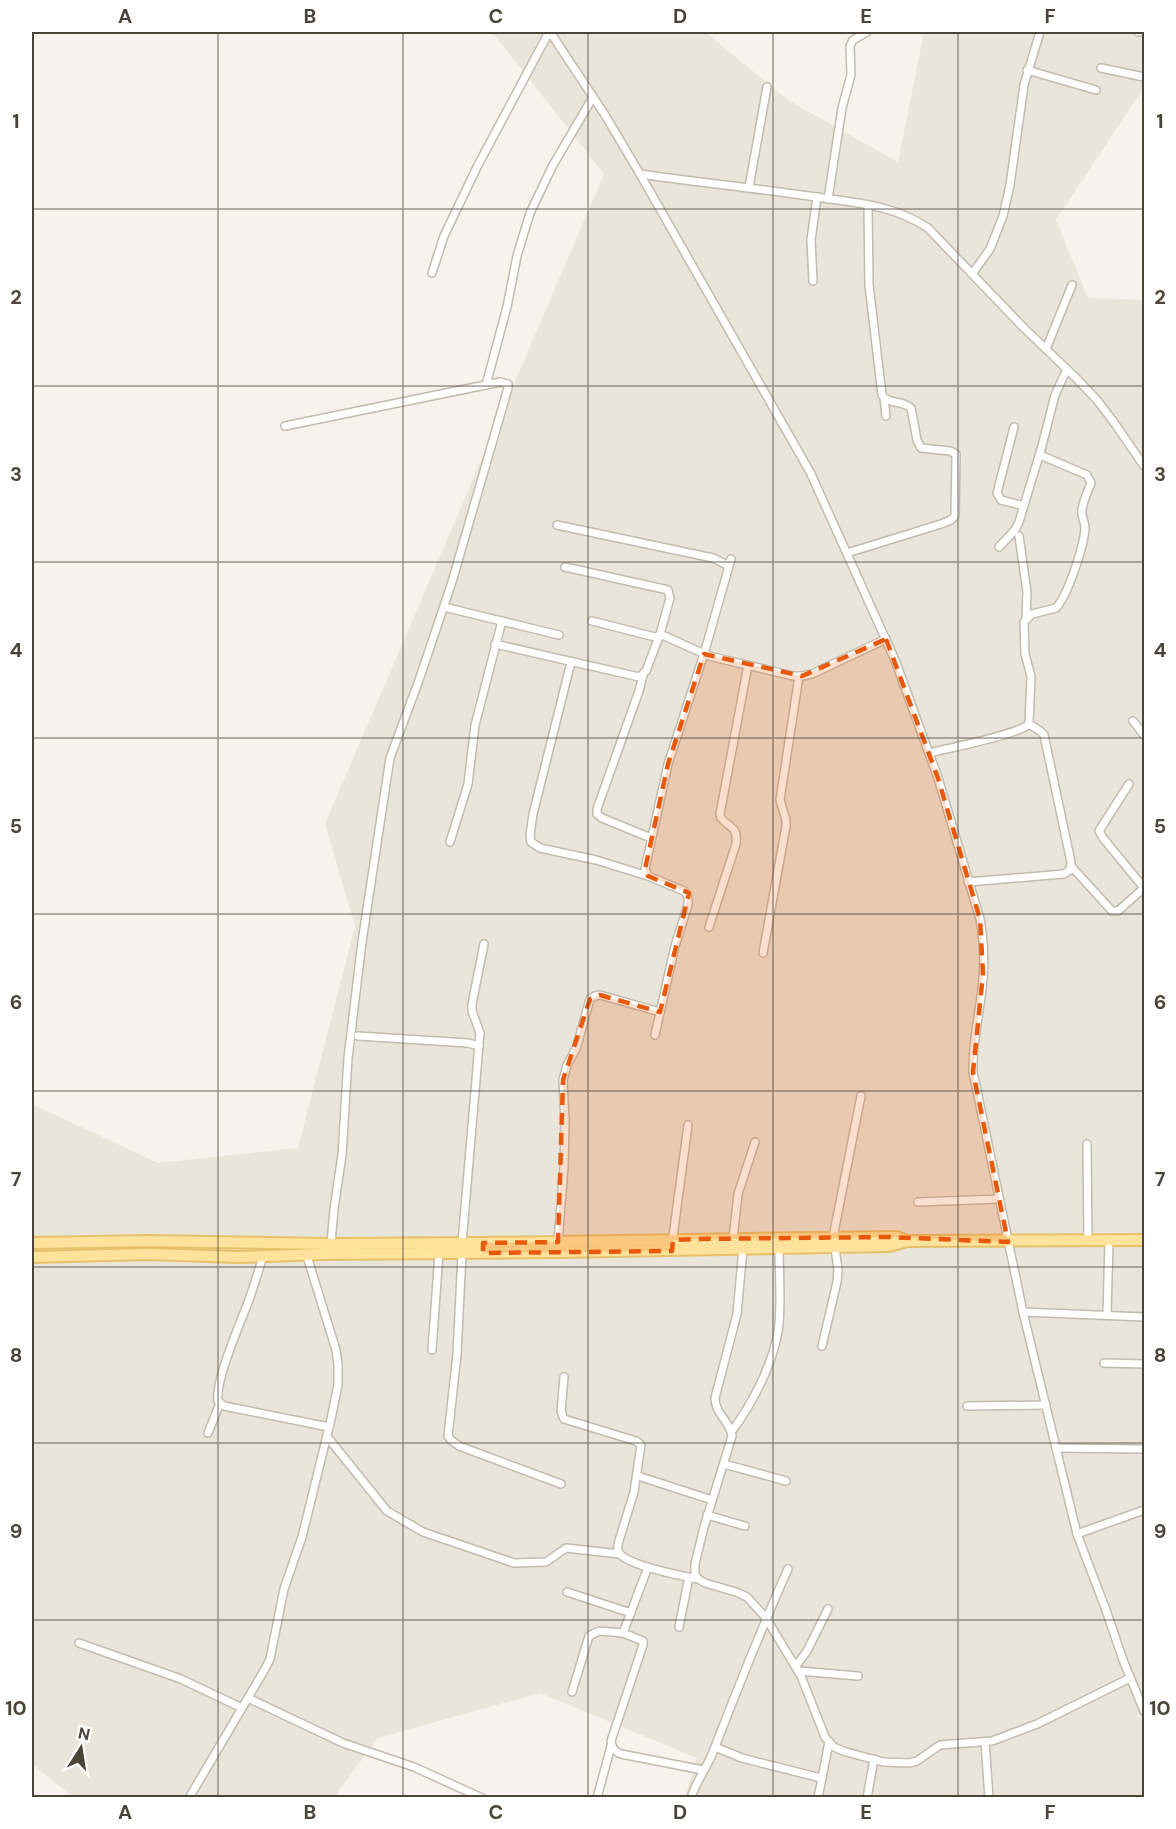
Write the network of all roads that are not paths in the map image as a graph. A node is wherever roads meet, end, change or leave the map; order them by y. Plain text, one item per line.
1 (550, 32) edge
2 (867, 32) edge
3 (1041, 32) edge
4 (1138, 32) edge
5 (1144, 32) edge
6 (1101, 68) dead end
7 (1027, 70) junction
8 (1144, 77) edge
9 (767, 87) dead end
10 (1096, 90) dead end
11 (593, 97) junction
12 (640, 174) junction
13 (749, 187) junction
14 (817, 197) junction
15 (828, 199) junction
16 (868, 205) junction
17 (432, 273) dead end
18 (972, 274) junction
19 (813, 281) dead end
20 (1072, 285) dead end
21 (1046, 349) junction
22 (1067, 369) junction
23 (486, 385) junction
24 (884, 398) junction
25 (886, 417) dead end
26 (285, 426) dead end
27 (1014, 427) dead end
28 (1040, 455) junction
29 (1144, 466) edge
30 (1024, 506) junction
31 (557, 525) dead end
32 (1019, 536) dead end
33 (999, 547) dead end
34 (847, 554) junction
35 (565, 567) dead end
36 (444, 607) junction
37 (1026, 619) junction
38 (502, 621) junction
39 (592, 621) dead end
40 (559, 634) dead end
41 (659, 636) junction
42 (886, 639) junction
43 (495, 644) junction
44 (704, 654) junction
45 (572, 662) junction
46 (748, 665) junction
47 (643, 675) junction
48 (799, 676) junction
49 (1134, 721) dead end
50 (1029, 724) junction
51 (1144, 735) edge
52 (929, 753) junction
53 (1129, 784) dead end
54 (651, 838) junction
55 (450, 842) dead end
56 (1071, 866) junction
57 (648, 876) junction
58 (968, 882) junction
59 (1144, 888) edge
60 (709, 927) dead end
61 (484, 944) dead end
62 (764, 953) dead end
63 (660, 1012) junction
64 (655, 1035) dead end
65 (358, 1036) dead end
66 (479, 1046) junction
67 (861, 1096) dead end
68 (688, 1125) dead end
69 (755, 1142) dead end
70 (1087, 1144) dead end
71 (999, 1200) junction
72 (918, 1202) dead end
73 (732, 1239) junction
74 (1144, 1240) edge
75 (1088, 1241) junction
76 (1109, 1241) junction
77 (303, 1242) junction
78 (558, 1242) junction
79 (834, 1242) junction
80 (1008, 1242) junction
81 (32, 1243) edge
82 (331, 1244) junction
83 (672, 1245) junction
84 (462, 1248) junction
85 (483, 1248) junction
86 (779, 1248) junction
87 (743, 1249) junction
88 (439, 1253) junction
89 (307, 1255) junction
90 (263, 1256) junction
91 (32, 1258) edge
92 (1023, 1312) junction
93 (1107, 1315) junction
94 (1144, 1317) edge
95 (822, 1346) dead end
96 (432, 1350) dead end
97 (1104, 1363) dead end
98 (1144, 1364) edge
99 (564, 1377) dead end
100 (220, 1403) junction
101 (967, 1406) dead end
102 (1046, 1406) junction
103 (329, 1427) junction
104 (732, 1431) junction
105 (208, 1433) dead end
106 (329, 1439) dead end
107 (1056, 1448) junction
108 (1144, 1449) edge
109 (724, 1464) junction
110 (638, 1476) junction
111 (786, 1481) dead end
112 (561, 1484) dead end
113 (712, 1500) junction
114 (1144, 1510) edge
115 (707, 1515) junction
116 (745, 1526) dead end
117 (1077, 1534) junction
118 (620, 1554) junction
119 (648, 1567) junction
120 (788, 1569) dead end
121 (689, 1577) junction
122 (698, 1579) junction
123 (567, 1592) dead end
124 (828, 1610) dead end
125 (631, 1613) junction
126 (766, 1618) junction
127 (679, 1627) dead end
128 (623, 1633) junction
129 (79, 1643) dead end
130 (797, 1668) junction
131 (858, 1676) dead end
132 (1130, 1678) junction
133 (572, 1692) dead end
134 (248, 1698) junction
135 (242, 1708) junction
136 (1144, 1711) edge
137 (829, 1742) junction
138 (985, 1742) junction
139 (612, 1746) junction
140 (715, 1747) junction
141 (874, 1759) junction
142 (703, 1770) junction
143 (821, 1778) junction
144 (189, 1797) edge
145 (482, 1797) edge
146 (597, 1797) edge
147 (691, 1797) edge
148 (818, 1797) edge
149 (867, 1797) edge
150 (989, 1797) edge

1 - 11 street
1 - 17 street
2 - 15 street
3 - 7 street
4 - 5 street
6 - 8 street
7 - 10 street
7 - 18 street
9 - 13 street
11 - 12 street
11 - 23 street
12 - 13 street
12 - 34 street
13 - 14 street
14 - 15 street
14 - 19 street
15 - 16 street
16 - 18 street
16 - 24 street
18 - 21 street
20 - 21 street
21 - 22 street
22 - 28 street
22 - 29 street
23 - 26 street
23 - 36 street
24 - 25 street
24 - 34 street
27 - 30 street
28 - 30 street
28 - 37 street
30 - 33 street
31 - 44 street
32 - 37 street
34 - 42 street
35 - 41 street
36 - 38 street
36 - 82 street
37 - 50 street
38 - 40 street
38 - 43 street
39 - 41 street
41 - 44 street
41 - 47 street
42 - 48 street
42 - 52 street
43 - 45 street
43 - 55 street
44 - 46 street
44 - 54 street
45 - 47 street
45 - 57 street
46 - 48 street
46 - 60 street
47 - 54 street
48 - 62 street
49 - 51 street
50 - 52 street
50 - 56 street
52 - 58 street
53 - 59 street
54 - 57 street
56 - 58 street
56 - 59 street
57 - 63 street
58 - 71 street
61 - 66 street
63 - 64 street
63 - 78 street
65 - 66 street
66 - 84 street
67 - 79 street
68 - 83 street
69 - 73 street
70 - 75 street
71 - 72 street
71 - 80 street
73 - 79 main road
73 - 83 main road
74 - 76 main road
75 - 76 main road
75 - 80 main road
76 - 93 street
77 - 81 main road
77 - 82 main road
77 - 89 street
78 - 83 main road
78 - 85 main road
79 - 80 main road
79 - 86 main road
79 - 95 street
80 - 92 street
82 - 84 main road
83 - 85 main road
83 - 87 main road
84 - 85 main road
84 - 88 main road
84 - 112 street
86 - 87 main road
86 - 104 street
87 - 104 street
88 - 89 main road
88 - 96 street
89 - 90 main road
89 - 103 street
90 - 91 main road
90 - 100 street
92 - 93 street
92 - 102 street
93 - 94 street
97 - 98 street
99 - 110 street
100 - 103 street
100 - 105 street
101 - 102 street
102 - 107 street
103 - 134 street
104 - 109 street
106 - 118 street
107 - 108 street
107 - 117 street
109 - 111 street
109 - 113 street
110 - 113 street
110 - 118 street
113 - 115 street
114 - 117 street
115 - 116 street
115 - 122 street
117 - 132 street
118 - 119 street
119 - 121 street
119 - 125 street
120 - 126 street
121 - 122 street
121 - 127 street
122 - 126 street
123 - 125 street
124 - 130 street
125 - 128 street
126 - 130 street
126 - 140 street
128 - 133 street
128 - 139 street
129 - 135 street
130 - 131 street
130 - 137 street
132 - 136 street
132 - 138 street
134 - 135 street
134 - 145 street
135 - 144 street
137 - 141 street
137 - 143 street
138 - 141 street
138 - 150 street
139 - 142 street
139 - 146 street
140 - 142 street
140 - 143 street
141 - 149 street
142 - 147 street
143 - 148 street

